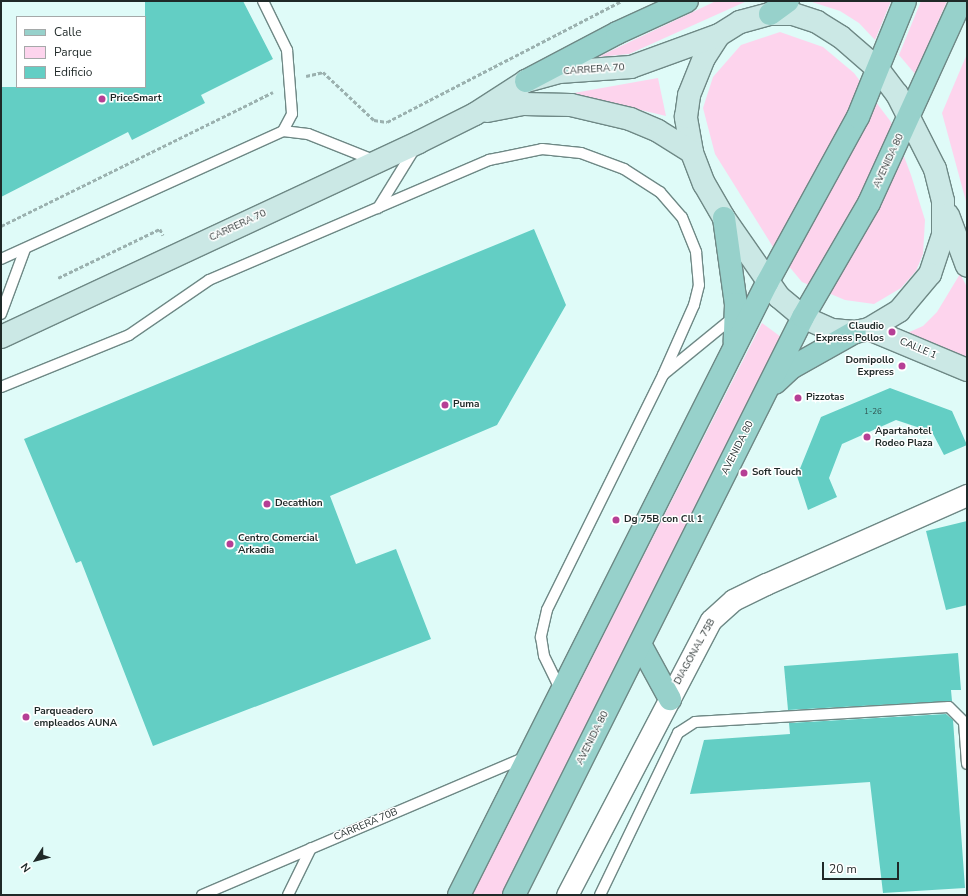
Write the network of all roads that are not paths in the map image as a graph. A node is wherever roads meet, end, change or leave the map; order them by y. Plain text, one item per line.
1 (263, 1) edge
2 (788, 1) edge
3 (905, 1) edge
4 (961, 1) edge
5 (681, 2) edge
6 (770, 14) junction
7 (719, 35) junction
8 (878, 70) junction
9 (526, 82) junction
10 (475, 114) junction
11 (910, 117) junction
12 (283, 131) junction
13 (419, 142) junction
14 (692, 152) junction
15 (378, 161) junction
16 (944, 202) junction
17 (378, 208) junction
18 (724, 218) junction
19 (25, 249) junction
20 (1, 259) edge
21 (967, 266) edge
22 (767, 283) junction
23 (1, 314) edge
24 (736, 315) junction
25 (804, 317) junction
26 (862, 331) junction
27 (1, 336) edge
28 (734, 348) junction
29 (967, 370) edge
30 (663, 375) junction
31 (1, 387) edge
32 (766, 393) junction
33 (967, 495) edge
34 (640, 644) junction
35 (561, 691) junction
36 (670, 699) junction
37 (529, 756) junction
38 (967, 764) edge
39 (311, 848) junction
40 (202, 895) edge
41 (288, 895) edge
42 (459, 895) edge
43 (514, 895) edge
44 (567, 895) edge
45 (600, 895) edge

1 - 12 lane
2 - 6 main road
3 - 8 main road
4 - 11 main road, AVENIDA 80
5 - 9 main road
6 - 7 main road
6 - 8 main road
7 - 9 main road, CARRERA 70
7 - 14 main road, CALLE 1
8 - 11 main road
8 - 22 main road
9 - 10 main road, CARRERA 70
10 - 13 main road, CARRERA 70
10 - 14 main road, CARRERA 70
11 - 16 main road
11 - 25 main road, AVENIDA 80
12 - 15 lane
12 - 19 lane
13 - 15 main road, CARRERA 70
13 - 17 lane
14 - 18 main road, CALLE 1
15 - 27 main road, CARRERA 70
16 - 21 main road
16 - 26 main road
17 - 30 lane
17 - 31 lane
18 - 22 main road, CALLE 1
18 - 24 main road
19 - 20 lane
19 - 23 lane
22 - 25 main road, CALLE 1
22 - 28 main road
24 - 28 main road
24 - 30 lane
25 - 26 main road, CALLE 1
25 - 32 main road, AVENIDA 80
26 - 29 main road, CALLE 1
26 - 32 main road
28 - 35 main road
30 - 35 lane
32 - 34 main road, AVENIDA 80
33 - 36 street, DIAGONAL 75B
34 - 36 main road
34 - 43 main road, AVENIDA 80
35 - 37 main road
36 - 44 street, DIAGONAL 75B
37 - 39 lane, CARRERA 70B
37 - 42 main road
38 - 45 lane
39 - 40 lane, CARRERA 70B
39 - 41 lane

